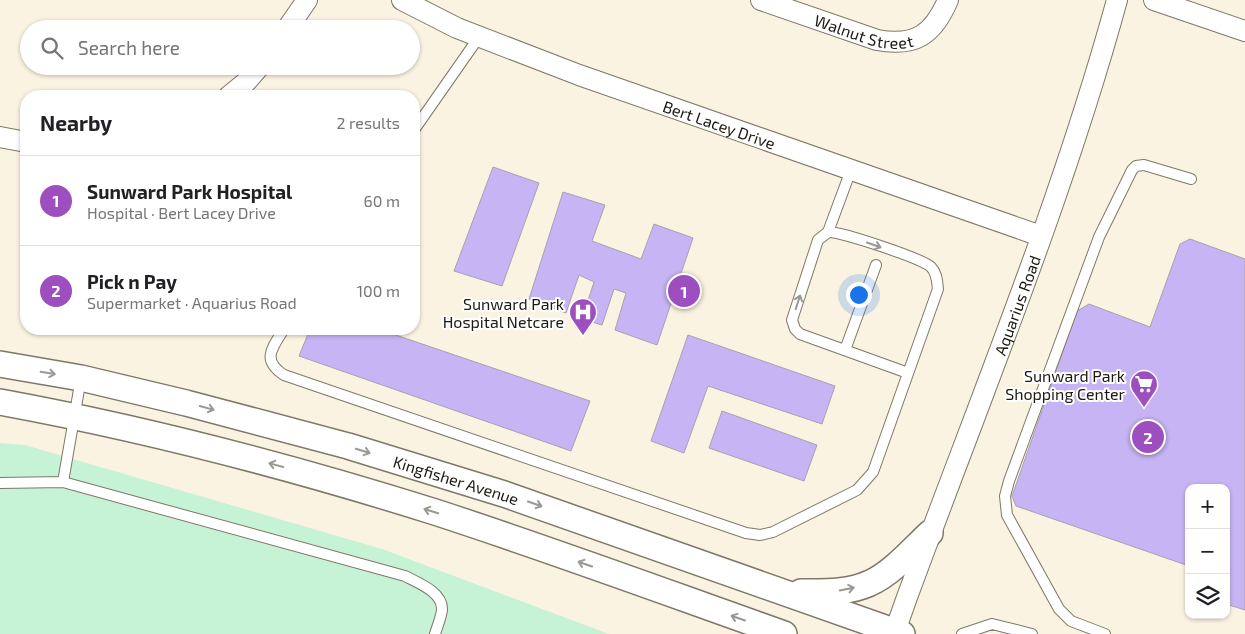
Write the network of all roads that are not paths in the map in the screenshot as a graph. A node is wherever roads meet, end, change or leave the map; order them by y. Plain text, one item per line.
1 (307, 0) edge
2 (402, 0) edge
3 (761, 0) edge
4 (948, 0) edge
5 (1116, 0) edge
6 (1154, 0) edge
7 (293, 20) edge
8 (1245, 32) edge
9 (479, 37) junction
10 (252, 75) edge
11 (236, 90) edge
12 (420, 121) edge
13 (0, 136) edge
14 (20, 141) edge
15 (850, 170) junction
16 (1191, 179) dead end
17 (828, 232) junction
18 (1041, 236) junction
19 (876, 265) dead end
20 (280, 335) edge
21 (845, 350) junction
22 (0, 364) edge
23 (908, 373) junction
24 (81, 378) junction
25 (0, 402) edge
26 (75, 416) junction
27 (63, 482) junction
28 (0, 483) edge
29 (930, 533) junction
30 (781, 592) junction
31 (897, 633) edge
32 (435, 634) edge
33 (784, 634) edge
34 (962, 634) edge
35 (1032, 634) edge
36 (1105, 634) edge

1 - 7 street
2 - 9 street, Bert Lacey Drive
3 - 4 street, Walnut Street
5 - 18 street, Aquarius Road
6 - 8 street
9 - 12 lane
9 - 15 street, Bert Lacey Drive
10 - 11 street
13 - 14 street
15 - 17 lane
15 - 18 street, Bert Lacey Drive
16 - 36 lane
21 -> 17 lane
17 -> 23 lane
18 - 29 street, Aquarius Road
19 - 21 lane
20 - 23 lane
21 - 23 lane
22 -> 24 street, Kingfisher Avenue
24 - 26 lane
24 -> 30 street, Kingfisher Avenue
25 - 26 street
26 - 27 lane
33 -> 26 street
27 - 28 lane
27 - 32 lane
30 -> 29 street
29 - 31 street, Aquarius Road
30 - 31 street, Kingfisher Avenue
34 - 35 lane

